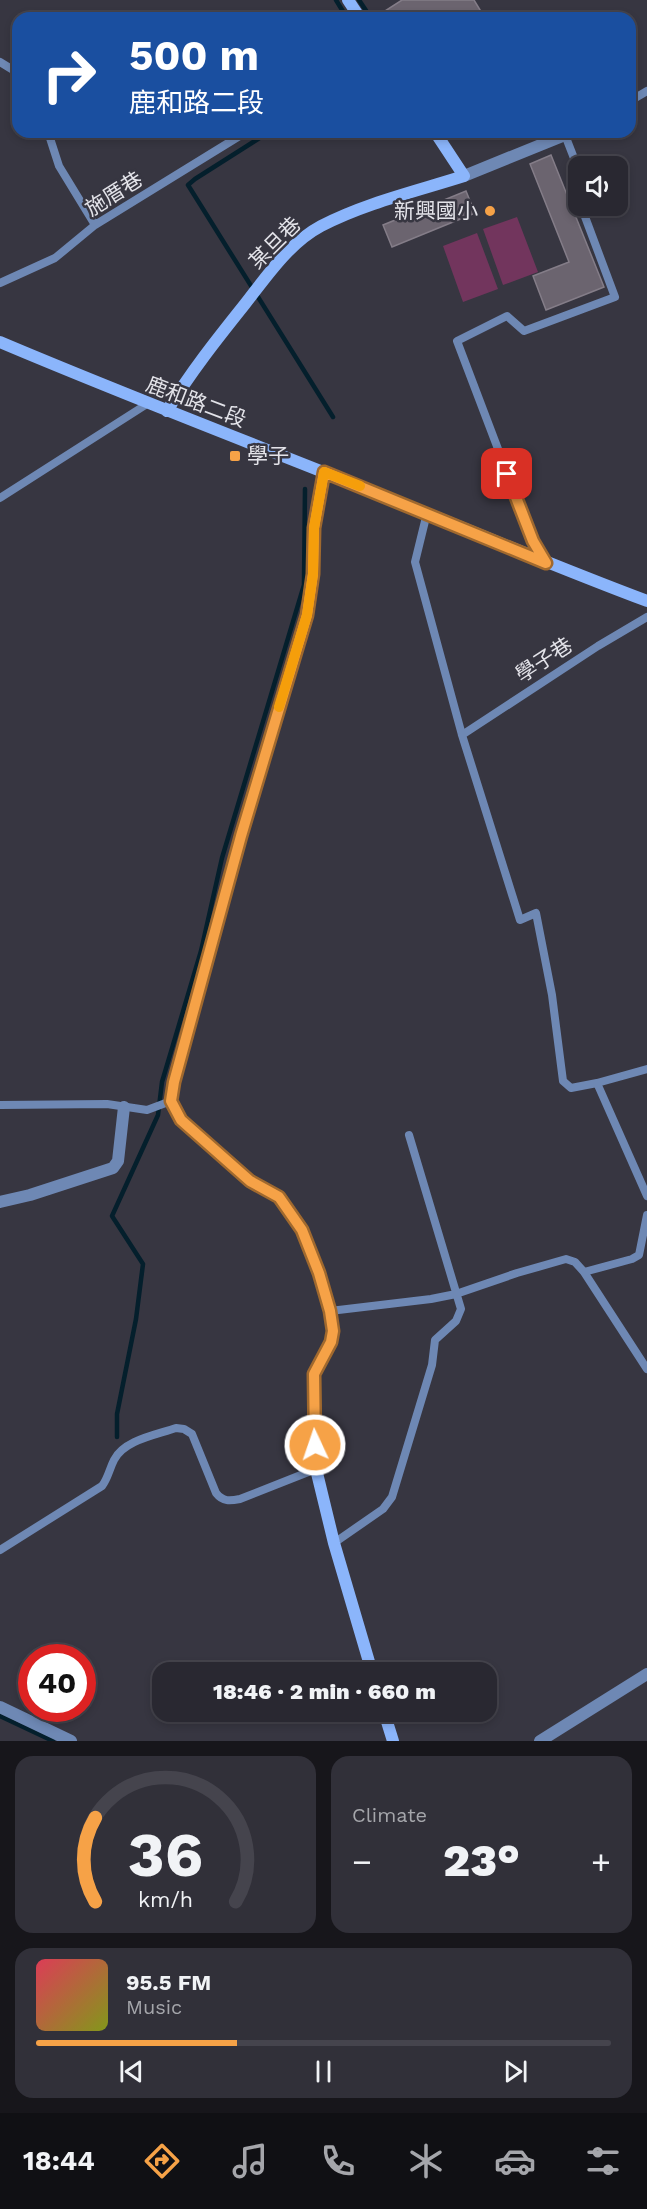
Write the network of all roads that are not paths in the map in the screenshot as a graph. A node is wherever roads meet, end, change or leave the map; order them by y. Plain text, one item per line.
1 (50, 138) edge
2 (236, 138) edge
3 (439, 138) edge
4 (558, 138) edge
5 (569, 138) edge
6 (575, 156) edge
7 (464, 176) junction
8 (585, 216) edge
9 (95, 225) junction
10 (0, 284) edge
11 (0, 342) edge
12 (147, 404) junction
13 (167, 411) junction
14 (324, 472) junction
15 (0, 498) edge
16 (427, 513) junction
17 (546, 563) junction
18 (647, 601) edge
19 (647, 617) edge
20 (462, 735) junction
21 (647, 1069) edge
22 (597, 1083) junction
23 (171, 1101) junction
24 (0, 1105) edge
25 (124, 1107) junction
26 (409, 1135) dead end
27 (647, 1196) edge
28 (0, 1202) edge
29 (647, 1215) edge
30 (584, 1272) junction
31 (456, 1294) junction
32 (330, 1311) junction
33 (647, 1369) edge
34 (316, 1468) junction
35 (334, 1544) junction
36 (0, 1550) edge
37 (369, 1662) edge
38 (647, 1674) edge
39 (0, 1707) edge
40 (387, 1722) edge
41 (71, 1741) edge
42 (393, 1741) edge
43 (540, 1741) edge

1 - 9 lane
2 - 9 lane, 施厝巷
3 - 7 street
4 - 7 street
5 - 6 lane
7 - 13 street, 某旦巷
8 - 17 lane
9 - 10 lane, 施厝巷
11 - 12 street, 鹿和路二段
12 - 13 street, 鹿和路二段
12 - 15 lane
13 - 14 street, 鹿和路二段
14 - 16 street, 鹿和路二段
14 - 23 street
16 - 17 street, 鹿和路二段
16 - 20 lane
17 - 18 street, 鹿和路二段
19 - 20 lane, 學子巷
20 - 22 lane
21 - 22 lane
22 - 27 lane
23 - 25 lane
23 - 32 street
24 - 25 lane
25 - 28 street
26 - 31 lane
29 - 30 lane
30 - 31 lane
30 - 33 lane
31 - 32 lane
31 - 35 lane
32 - 34 street
34 - 35 street
34 - 36 lane
35 - 37 street
38 - 43 street
39 - 41 street
40 - 42 street

